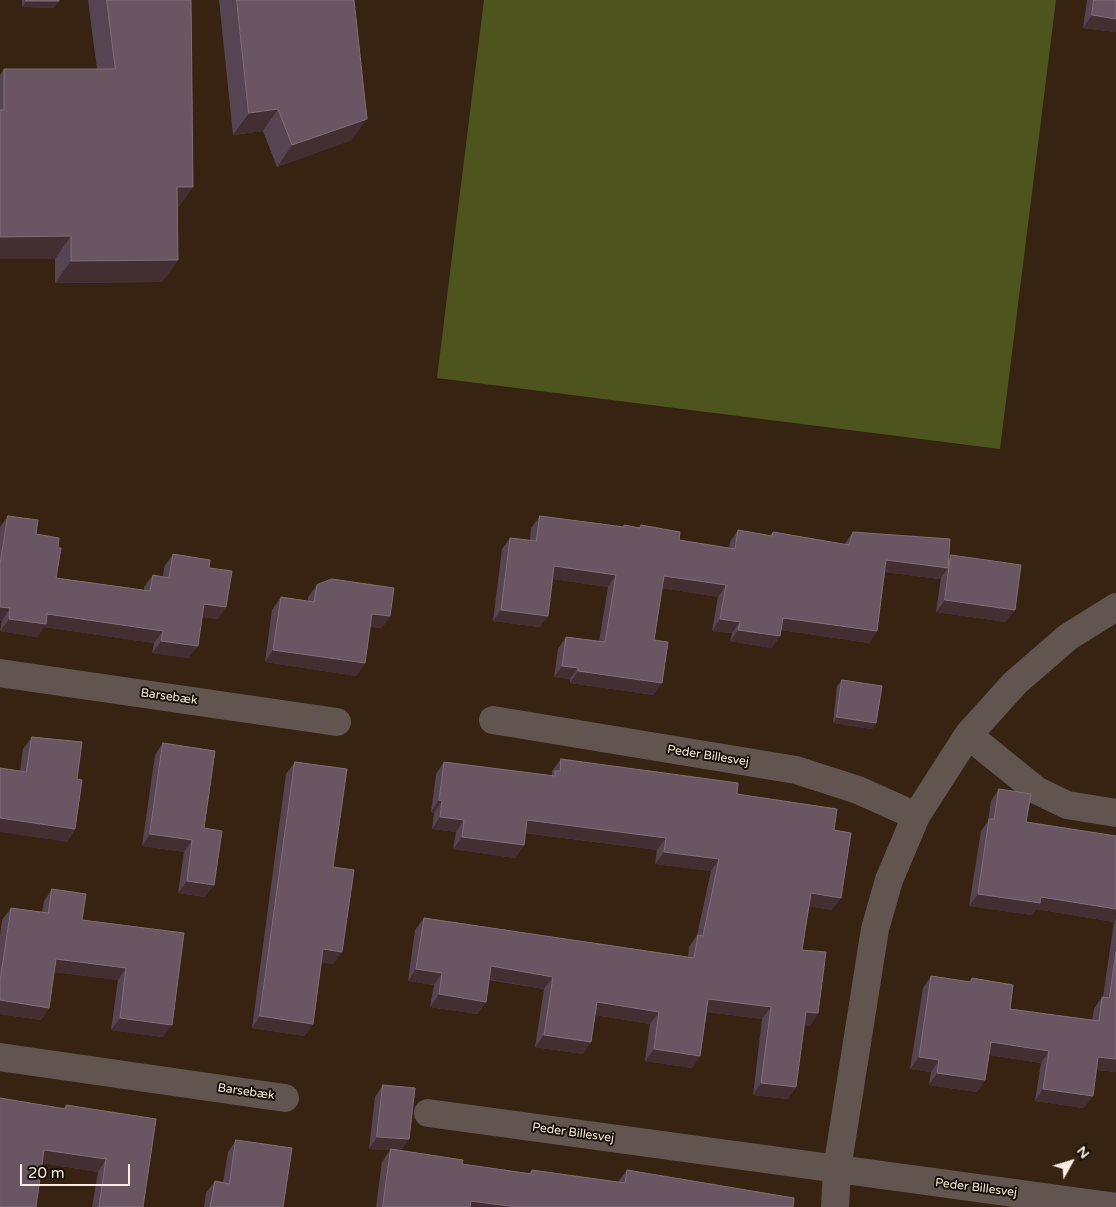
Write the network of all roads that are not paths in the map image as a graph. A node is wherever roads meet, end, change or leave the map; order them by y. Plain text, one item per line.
1 (1116, 608) edge
2 (0, 673) edge
3 (492, 720) dead end
4 (337, 722) dead end
5 (968, 735) junction
6 (1116, 813) edge
7 (916, 816) junction
8 (0, 1057) edge
9 (285, 1098) dead end
10 (428, 1113) dead end
11 (837, 1169) junction
12 (1116, 1206) edge
13 (835, 1207) edge

1 - 5 street
2 - 4 street, Barsebæk
3 - 7 street, Peder Billesvej
5 - 6 street
5 - 7 street
7 - 11 street
8 - 9 street, Barsebæk
10 - 11 street, Peder Billesvej
11 - 12 street, Peder Billesvej
11 - 13 street

